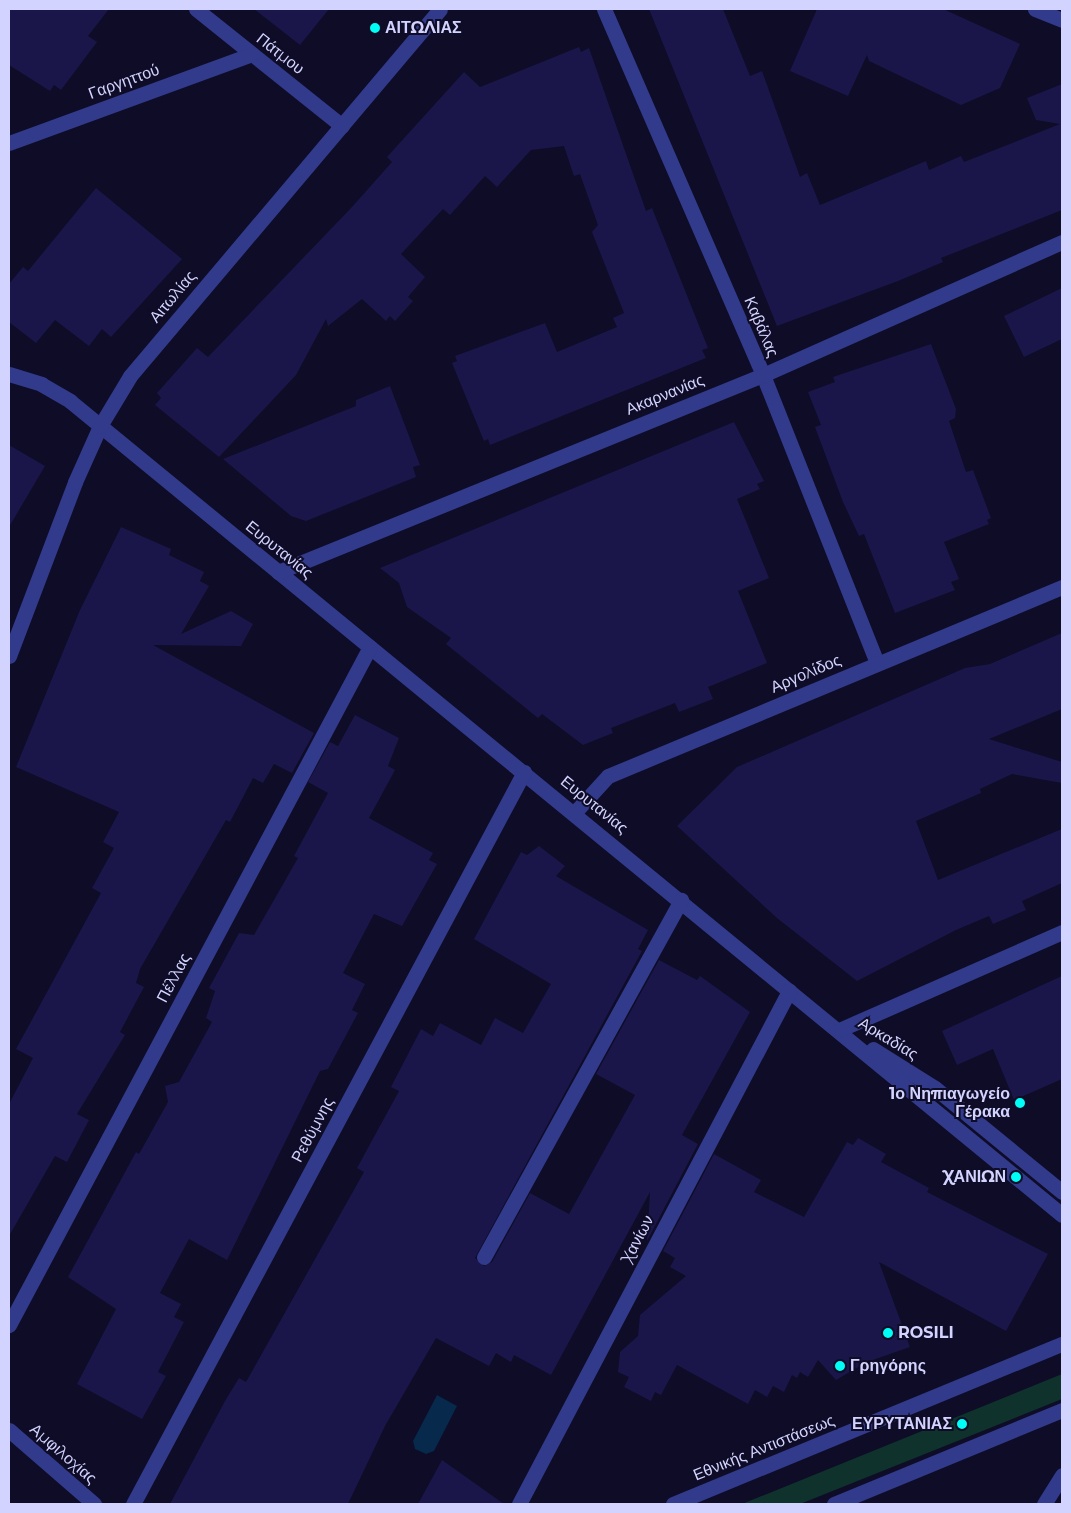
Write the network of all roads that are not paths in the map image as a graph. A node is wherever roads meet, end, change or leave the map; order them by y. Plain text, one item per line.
1 (196, 9) edge
2 (440, 9) edge
3 (604, 9) edge
4 (1035, 9) edge
5 (1062, 20) edge
6 (252, 54) junction
7 (342, 126) junction
8 (9, 143) edge
9 (1062, 242) edge
10 (9, 374) edge
11 (763, 375) junction
12 (100, 426) junction
13 (278, 572) junction
14 (1062, 587) edge
15 (370, 648) junction
16 (9, 656) edge
17 (877, 663) junction
18 (524, 772) junction
19 (576, 811) junction
20 (681, 900) junction
21 (1062, 932) edge
22 (789, 991) junction
23 (839, 1030) junction
24 (1062, 1192) edge
25 (1062, 1215) edge
26 (484, 1257) dead end
27 (9, 1326) edge
28 (1062, 1344) edge
29 (1062, 1410) edge
30 (9, 1430) edge
31 (1062, 1475) edge
32 (94, 1504) edge
33 (133, 1504) edge
34 (519, 1504) edge
35 (673, 1504) edge
36 (834, 1504) edge
37 (1044, 1504) edge

1 - 6 street, Πάτμου
2 - 7 street, Αιτωλίας
3 - 11 street, Καβάλας
4 - 5 street
6 - 7 street, Πάτμου
6 - 8 street, Γαργηττού
7 - 12 street, Αιτωλίας
9 - 11 street, Ακαρνανίας
10 - 12 street
11 - 13 street, Ακαρνανίας
11 - 17 street, Καβάλας
12 - 13 street, Ευρυτανίας
12 - 16 street, Αιτωλίας
13 - 15 street, Ευρυτανίας
14 - 17 street, Αργολίδος
15 - 18 street, Ευρυτανίας
15 - 27 street, Πέλλας
17 - 19 street, Αργολίδος
18 - 19 street, Ευρυτανίας
18 - 33 street, Ρεθύμνης
19 - 20 street, Ευρυτανίας
20 - 22 street, Ευρυτανίας
20 - 26 street
21 - 23 street, Αρκαδίας
22 - 23 street, Ευρυτανίας
22 - 34 street, Χανίων
23 - 24 street, Αρκαδίας
23 - 25 street, Ευρυτανίας
28 - 35 street, Εθνικής Αντιστάσεως
29 - 36 street
30 - 32 street, Αμφιλοχίας
31 - 37 street

